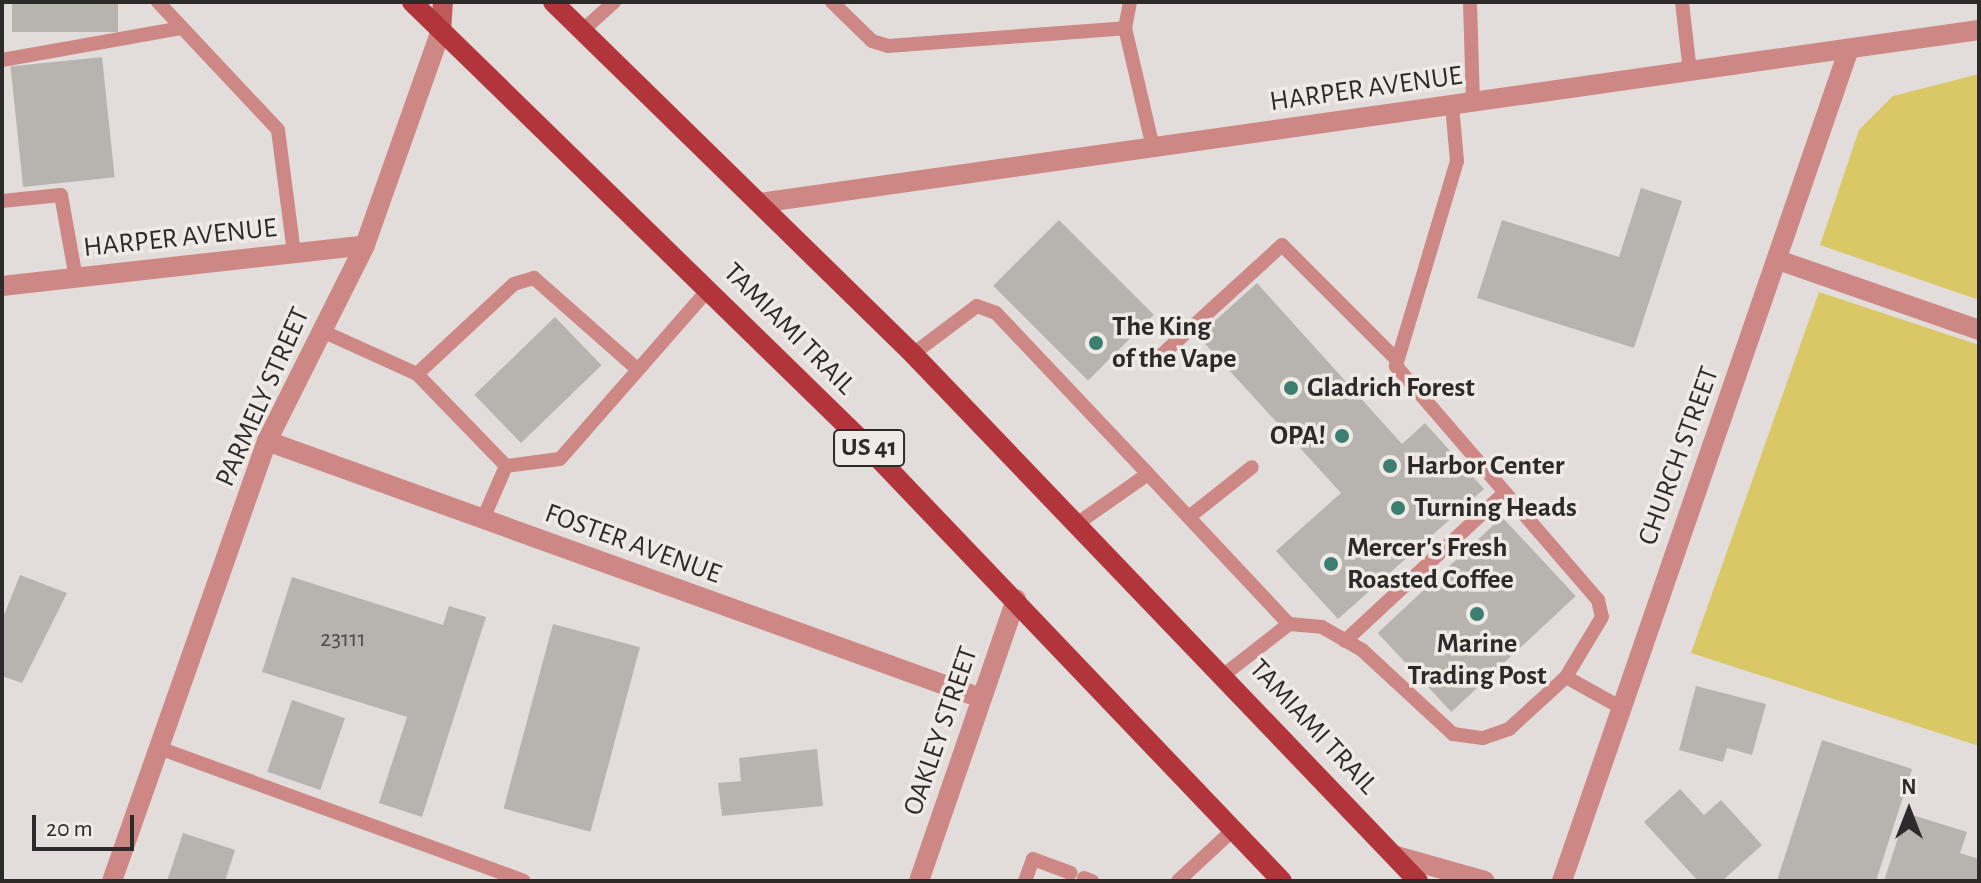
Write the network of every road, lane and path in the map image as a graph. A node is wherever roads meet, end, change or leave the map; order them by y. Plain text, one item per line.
1 (158, 2) edge
2 (412, 2) edge
3 (443, 2) edge
4 (553, 2) edge
5 (614, 2) edge
6 (832, 2) edge
7 (1130, 2) edge
8 (1470, 2) edge
9 (1682, 2) edge
10 (182, 28) junction
11 (1125, 28) junction
12 (441, 30) junction
13 (583, 30) junction
14 (1979, 30) edge
15 (1849, 49) junction
16 (2, 60) edge
17 (1690, 72) junction
18 (1473, 102) junction
19 (1452, 105) junction
20 (1153, 147) junction
21 (2, 201) edge
22 (760, 203) junction
23 (365, 245) junction
24 (294, 253) junction
25 (1778, 260) junction
26 (76, 278) junction
27 (2, 286) edge
28 (709, 289) junction
29 (1979, 330) edge
30 (322, 331) junction
31 (913, 354) junction
32 (1396, 359) junction
33 (1155, 361) dead end
34 (636, 368) junction
35 (417, 374) junction
36 (267, 441) junction
37 (506, 466) junction
38 (1252, 467) dead end
39 (1148, 474) junction
40 (1504, 493) junction
41 (1189, 517) junction
42 (483, 519) junction
43 (1078, 523) junction
44 (1016, 599) junction
45 (1289, 624) junction
46 (1345, 641) junction
47 (1225, 674) junction
48 (1566, 677) junction
49 (981, 698) junction
50 (1620, 707) junction
51 (159, 748) junction
52 (1234, 829) junction
53 (1396, 856) junction
54 (1082, 877) edge
55 (112, 881) edge
56 (524, 881) edge
57 (919, 881) edge
58 (1025, 881) edge
59 (1178, 881) edge
60 (1282, 881) edge
61 (1418, 881) edge
62 (1485, 881) edge
63 (1562, 881) edge

1 - 10 lane
2 - 12 main road, TAMIAMI TRAIL / US 41
3 - 12 main road
4 - 13 main road, TAMIAMI TRAIL
5 - 13 lane
6 - 11 lane
7 - 11 lane
8 - 18 lane
9 - 17 lane
10 - 16 lane
10 - 24 lane
11 - 20 lane
12 - 23 street, PARMELY STREET
12 - 28 main road, TAMIAMI TRAIL / US 41
13 - 22 main road, TAMIAMI TRAIL
14 - 15 street, HARPER AVENUE
15 - 17 street, HARPER AVENUE
15 - 25 street, CHURCH STREET
17 - 18 street, HARPER AVENUE
18 - 19 street, HARPER AVENUE
19 - 20 street, HARPER AVENUE
19 - 32 lane
20 - 22 street, HARPER AVENUE
21 - 26 lane
22 - 31 main road, TAMIAMI TRAIL
23 - 24 street, HARPER AVENUE
23 - 30 street, PARMELY STREET
24 - 26 street, HARPER AVENUE
25 - 29 street
25 - 50 street, CHURCH STREET
26 - 27 street, HARPER AVENUE
28 - 34 lane
28 - 44 main road, TAMIAMI TRAIL / US 41
30 - 35 lane
30 - 36 street, PARMELY STREET
31 - 39 lane
31 - 43 main road, TAMIAMI TRAIL
32 - 33 lane
32 - 40 lane
34 - 35 lane
34 - 37 lane
35 - 37 lane
36 - 42 street, FOSTER AVENUE
36 - 51 street, PARMELY STREET
37 - 42 lane
38 - 41 lane
39 - 41 lane
39 - 43 lane
40 - 46 lane
40 - 48 lane
41 - 45 lane
42 - 49 street, FOSTER AVENUE
43 - 47 main road, TAMIAMI TRAIL
44 - 49 street, OAKLEY STREET
44 - 52 main road, TAMIAMI TRAIL / US 41
45 - 46 lane
45 - 47 lane
46 - 48 lane
47 - 53 main road, TAMIAMI TRAIL
48 - 50 lane
49 - 57 street, OAKLEY STREET
50 - 63 street, CHURCH STREET
51 - 55 street, PARMELY STREET
51 - 56 lane
52 - 59 lane
52 - 60 main road, TAMIAMI TRAIL / US 41
53 - 61 main road, TAMIAMI TRAIL
53 - 62 street
54 - 58 lane

